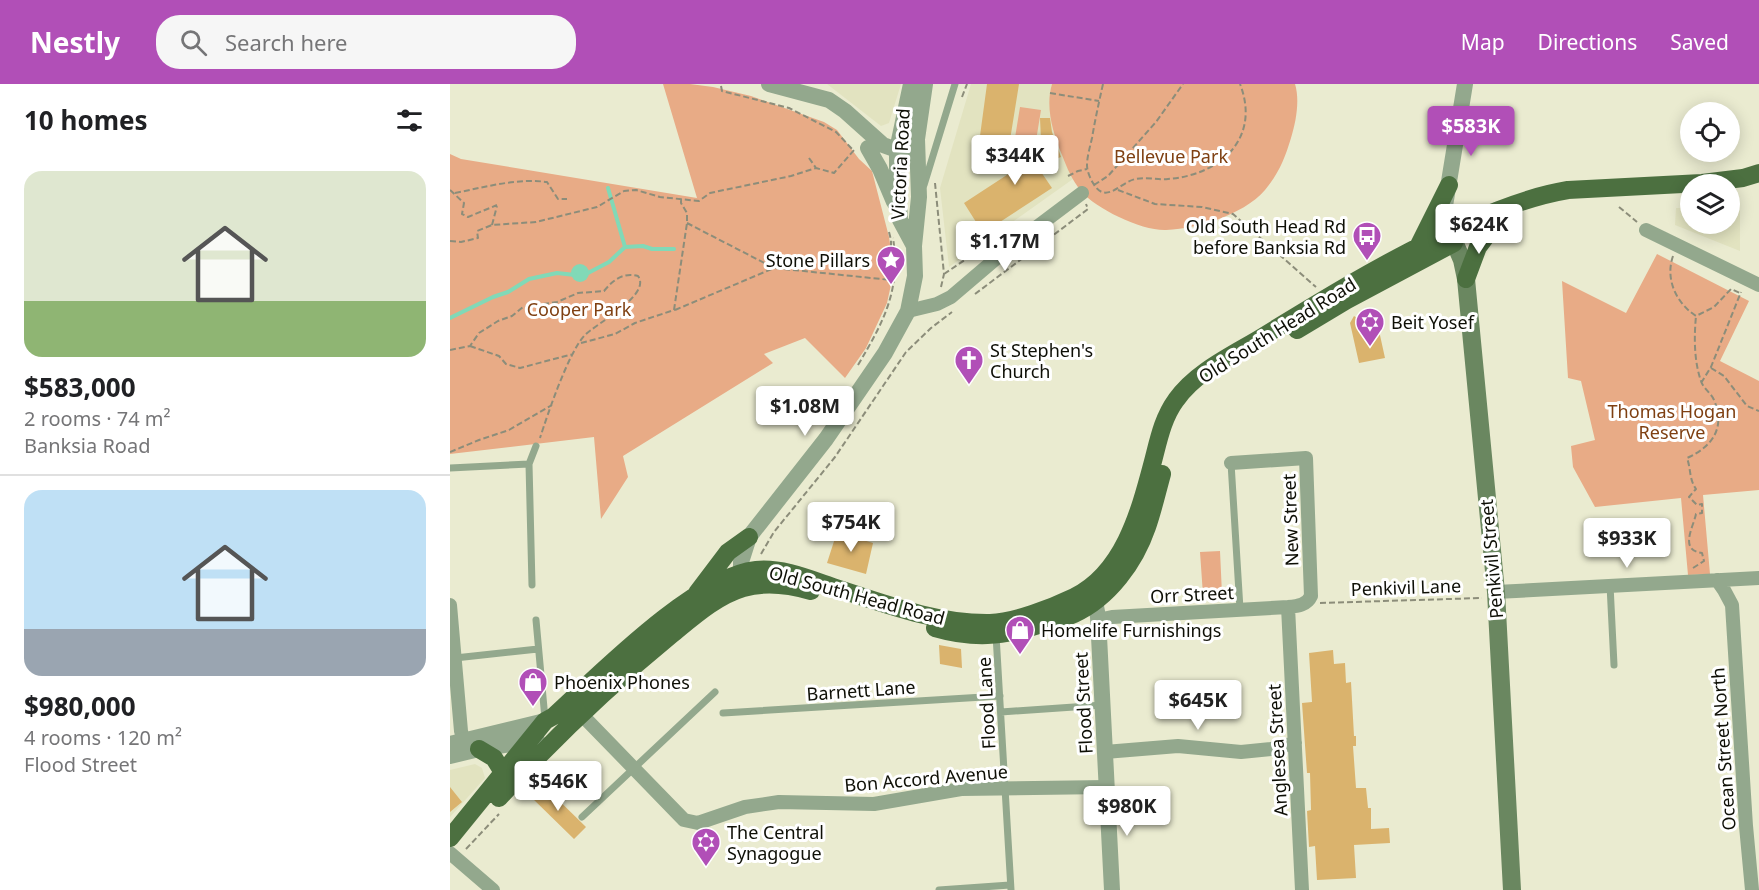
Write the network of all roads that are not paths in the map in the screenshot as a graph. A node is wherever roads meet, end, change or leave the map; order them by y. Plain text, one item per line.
1 (911, 84) edge
2 (925, 84) edge
3 (955, 84) edge
4 (1465, 84) edge
5 (766, 90) edge
6 (804, 95) junction
7 (863, 152) junction
8 (897, 155) junction
9 (917, 156) junction
10 (1759, 173) edge
11 (1759, 184) edge
12 (1449, 185) junction
13 (1088, 189) road end
14 (1740, 189) edge
15 (1680, 195) edge
16 (919, 197) junction
17 (1496, 223) junction
18 (893, 226) junction
19 (1647, 230) road end
20 (1452, 237) junction
21 (914, 246) junction
22 (1418, 247) junction
23 (1466, 279) junction
24 (1753, 282) edge
25 (908, 311) junction
26 (537, 446) road end
27 (1231, 463) joint
28 (529, 464) junction
29 (450, 468) edge
30 (748, 537) junction
31 (1752, 579) edge
32 (1717, 580) junction
33 (741, 581) junction
34 (532, 585) dead end
35 (1610, 585) junction
36 (1092, 595) junction
37 (1489, 595) junction
38 (694, 596) junction
39 (450, 605) edge
40 (1732, 605) junction
41 (1288, 607) junction
42 (1240, 609) junction
43 (536, 620) dead end
44 (1098, 620) junction
45 (996, 629) junction
46 (538, 649) junction
47 (453, 659) edge
48 (1614, 665) dead end
49 (715, 692) dead end
50 (1000, 696) junction
51 (1103, 705) junction
52 (1001, 712) junction
53 (723, 713) dead end
54 (581, 714) junction
55 (545, 721) junction
56 (531, 741) junction
57 (1295, 743) junction
58 (462, 748) edge
59 (1105, 752) junction
60 (634, 769) junction
61 (504, 774) junction
62 (1107, 787) junction
63 (1006, 788) junction
64 (582, 817) dead end
65 (450, 838) edge
66 (450, 852) edge
67 (1010, 888) edge
68 (494, 890) edge
69 (939, 890) edge
70 (1112, 890) edge
71 (1302, 890) edge
72 (1512, 890) edge
73 (1752, 890) edge

1 - 8 street, Victoria Road
2 - 9 street, Victoria Road
3 - 16 lane
4 - 12 street
5 - 6 street
6 - 7 street
6 - 8 street
7 - 8 street
7 - 18 street
8 - 9 street
8 - 18 street, Victoria Road
9 - 16 street, Victoria Road
10 - 20 main road, Old South Head Road
11 - 14 main road
12 - 20 street
12 - 22 main road
13 - 25 street
15 - 17 main road, Old South Head Road
16 - 21 street, Victoria Road
17 - 20 main road, Old South Head Road
17 - 23 main road
18 - 21 street, Victoria Road
19 - 24 street
20 - 22 main road, Old South Head Road
20 - 23 main road, Penkivil Street
20 - 36 main road, Old South Head Road
21 - 25 street, Victoria Road
22 - 36 main road, Old South Head Road
23 - 37 main road, Penkivil Street
25 - 30 street, Victoria Road
26 - 28 lane
27 - 41 street, New Street
27 - 42 lane, New Street
28 - 29 lane
28 - 34 lane
30 - 33 street, Victoria Road
30 - 38 main road
31 - 32 street
31 - 40 street
32 - 35 street
32 - 40 street, Ocean Street North
33 - 38 main road, Old South Head Road
33 - 45 main road, Old South Head Road
33 - 54 main road, Old South Head Road
35 - 37 street
35 - 48 lane
36 - 44 street, Flood Street
36 - 45 main road, Old South Head Road
37 - 72 main road, Penkivil Street
38 - 55 main road, Old South Head Road
39 - 47 street
40 - 73 street, Ocean Street North
41 - 42 street, Orr Street
41 - 57 street, Anglesea Street
42 - 44 street, Orr Street
43 - 46 lane
44 - 51 street, Flood Street
45 - 50 lane, Flood Lane
46 - 47 lane
46 - 55 lane
47 - 58 street
49 - 60 lane
50 - 52 lane, Flood Lane
50 - 53 lane, Barnett Lane
51 - 52 lane
51 - 59 street, Flood Street
52 - 63 lane, Flood Lane
54 - 56 street
54 - 60 street, Bon Accord Avenue
54 - 66 main road, Old South Head Road
55 - 56 main road, Old South Head Road
55 - 58 street
56 - 58 street
56 - 61 main road, Old South Head Road
57 - 59 street
57 - 71 street, Anglesea Street
58 - 61 main road
59 - 62 street, Flood Street
60 - 63 street, Bon Accord Avenue
60 - 64 lane
61 - 65 main road, Old South Head Road
62 - 63 street, Bon Accord Avenue
62 - 70 street, Flood Street
63 - 67 lane, Flood Lane
66 - 68 street
67 - 69 lane

